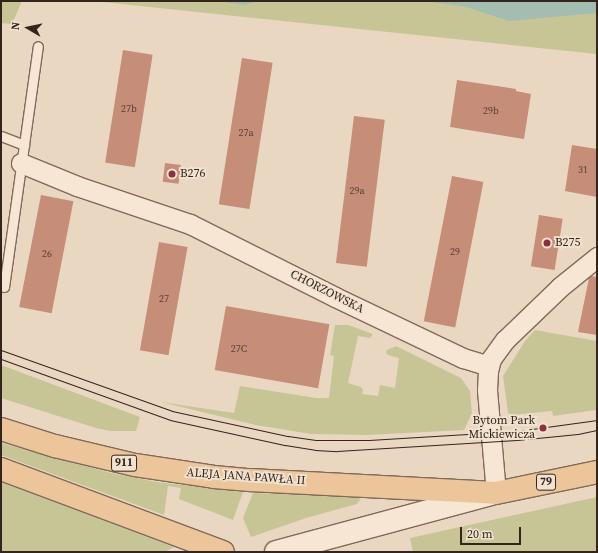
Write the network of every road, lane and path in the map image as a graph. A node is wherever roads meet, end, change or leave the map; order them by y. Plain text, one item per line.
1 (38, 46) dead end
2 (1, 136) edge
3 (24, 145) junction
4 (21, 163) junction
5 (597, 257) edge
6 (4, 287) dead end
7 (489, 366) junction
8 (1, 429) edge
9 (1, 469) edge
10 (597, 472) edge
11 (496, 493) junction
12 (282, 550) edge
13 (224, 552) edge

1 - 3 lane
2 - 3 lane
3 - 4 lane
4 - 6 lane
4 - 7 street, CHORZOWSKA
5 - 7 street
7 - 11 street
8 - 11 main road, ALEJA JANA PAWŁA II / 911
9 - 13 main road
10 - 11 main road, 79
11 - 12 main road, 79

